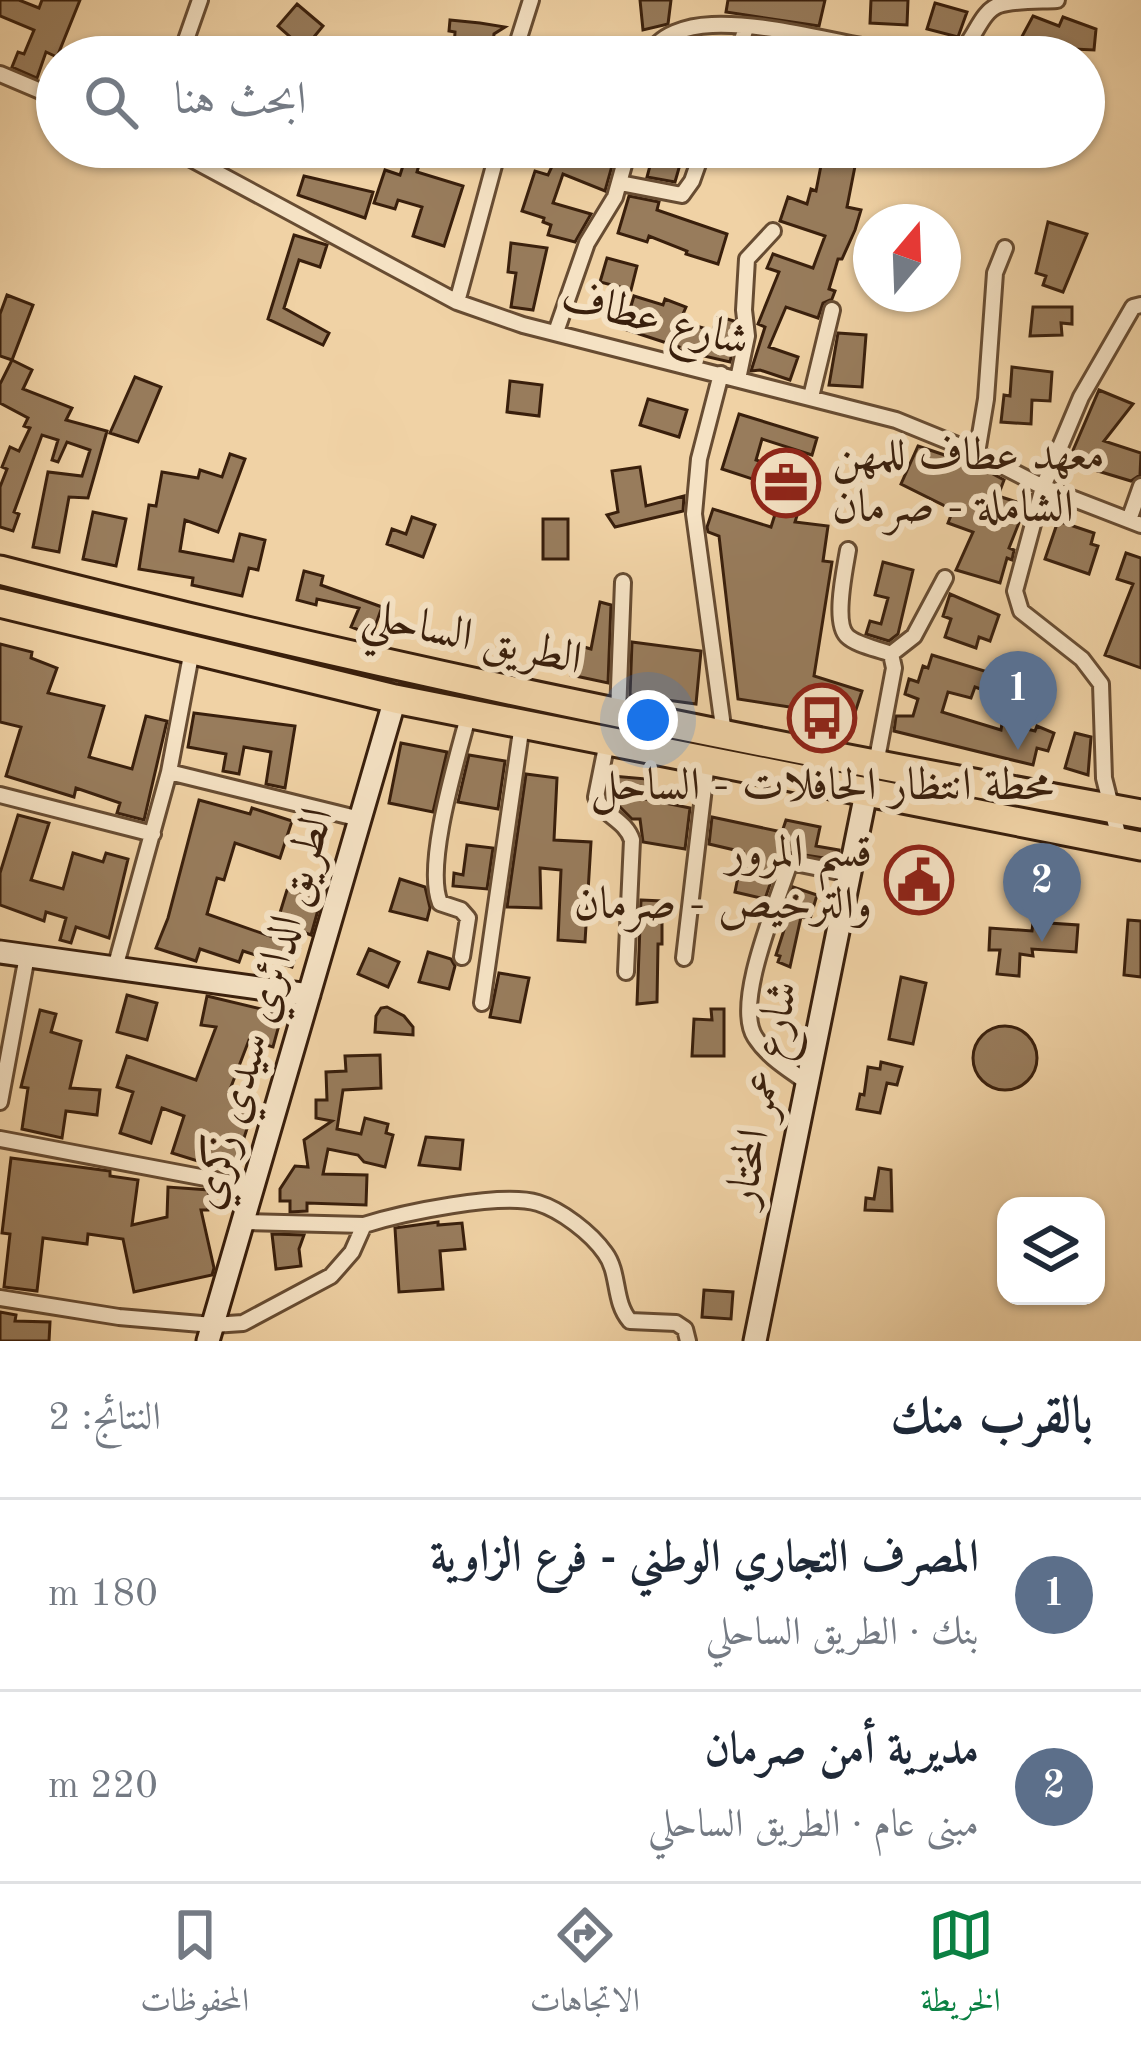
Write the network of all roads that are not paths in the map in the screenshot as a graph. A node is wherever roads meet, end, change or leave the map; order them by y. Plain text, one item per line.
1 (200, 0) edge
2 (529, 0) edge
3 (1058, 0) edge
4 (746, 28) junction
5 (187, 36) edge
6 (519, 36) edge
7 (668, 36) edge
8 (743, 36) edge
9 (808, 36) edge
10 (974, 36) edge
11 (0, 74) edge
12 (36, 89) edge
13 (208, 168) edge
14 (493, 168) edge
15 (624, 168) edge
16 (697, 168) edge
17 (620, 183) junction
18 (773, 231) dead end
19 (1005, 248) dead end
20 (457, 302) junction
21 (1141, 305) edge
22 (832, 310) dead end
23 (556, 332) junction
24 (721, 374) junction
25 (738, 379) junction
26 (812, 397) junction
27 (977, 453) junction
28 (1141, 486) edge
29 (1043, 487) junction
30 (1135, 523) edge
31 (848, 550) dead end
32 (0, 570) edge
33 (945, 578) dead end
34 (623, 582) dead end
35 (67, 588) junction
36 (0, 603) edge
37 (62, 619) junction
38 (192, 650) junction
39 (892, 654) junction
40 (395, 699) junction
41 (469, 713) junction
42 (618, 713) junction
43 (522, 724) junction
44 (724, 734) junction
45 (607, 742) junction
46 (707, 762) junction
47 (876, 764) junction
48 (169, 772) junction
49 (866, 793) junction
50 (0, 795) edge
51 (1128, 812) edge
52 (360, 819) junction
53 (153, 835) junction
54 (1131, 844) edge
55 (849, 874) junction
56 (0, 952) edge
57 (27, 956) junction
58 (462, 957) dead end
59 (684, 958) dead end
60 (115, 968) junction
61 (626, 972) dead end
62 (309, 995) junction
63 (482, 1004) dead end
64 (5, 1044) edge
65 (805, 1081) junction
66 (0, 1102) edge
67 (0, 1139) edge
68 (253, 1187) junction
69 (243, 1222) junction
70 (364, 1225) junction
71 (0, 1298) edge
72 (211, 1333) edge
73 (688, 1341) edge
74 (755, 1341) edge

1 - 5 street
2 - 6 street
3 - 10 street
4 - 7 street
4 - 8 street
4 - 9 street
11 - 12 street
13 - 20 street, شارع عطاف
14 - 20 street
15 - 17 street
16 - 17 street
17 - 23 street
18 - 25 street
19 - 27 street
20 - 23 street, شارع عطاف
21 - 29 street
22 - 26 street
23 - 24 street, شارع عطاف
24 - 25 street, شارع عطاف
24 - 44 street
25 - 26 street, شارع عطاف
26 - 27 street, شارع عطاف
27 - 29 street, شارع عطاف
28 - 30 street
29 - 30 street, شارع عطاف
29 - 51 street
31 - 39 street
32 - 35 highway, الطريق الساحلي
33 - 39 street
34 - 42 street
35 - 37 highway
35 - 42 highway, الطريق الساحلي
36 - 37 highway, الطريق الساحلي
37 - 38 highway, الطريق الساحلي
38 - 40 highway, الطريق الساحلي
38 - 48 street
39 - 47 street
40 - 41 highway, الطريق الساحلي
40 - 52 street, الطريق الدائري سيدي زكري
41 - 43 highway, الطريق الساحلي
41 - 58 street
42 - 44 highway, الطريق الساحلي
43 - 45 highway, الطريق الساحلي
43 - 63 street
44 - 47 highway, الطريق الساحلي
45 - 46 highway, الطريق الساحلي
45 - 61 street
46 - 49 highway, الطريق الساحلي
46 - 59 street
47 - 51 highway, الطريق الساحلي
48 - 52 street
48 - 53 street
49 - 54 highway, الطريق الساحلي
49 - 55 street, شارع عمر المختار
50 - 53 street
51 - 54 street
52 - 62 street, الطريق الدائري سيدي زكري
53 - 60 street
55 - 65 street, شارع عمر المختار
55 - 65 street
56 - 57 street
57 - 60 street
57 - 64 street
60 - 62 street
62 - 68 street, الطريق الدائري سيدي زكري
64 - 66 street
65 - 74 street, شارع عمر المختار
67 - 68 street
68 - 69 street, الطريق الدائري سيدي زكري
69 - 70 street
69 - 72 street, الطريق الدائري سيدي زكري
70 - 72 street
70 - 73 street
71 - 72 street

